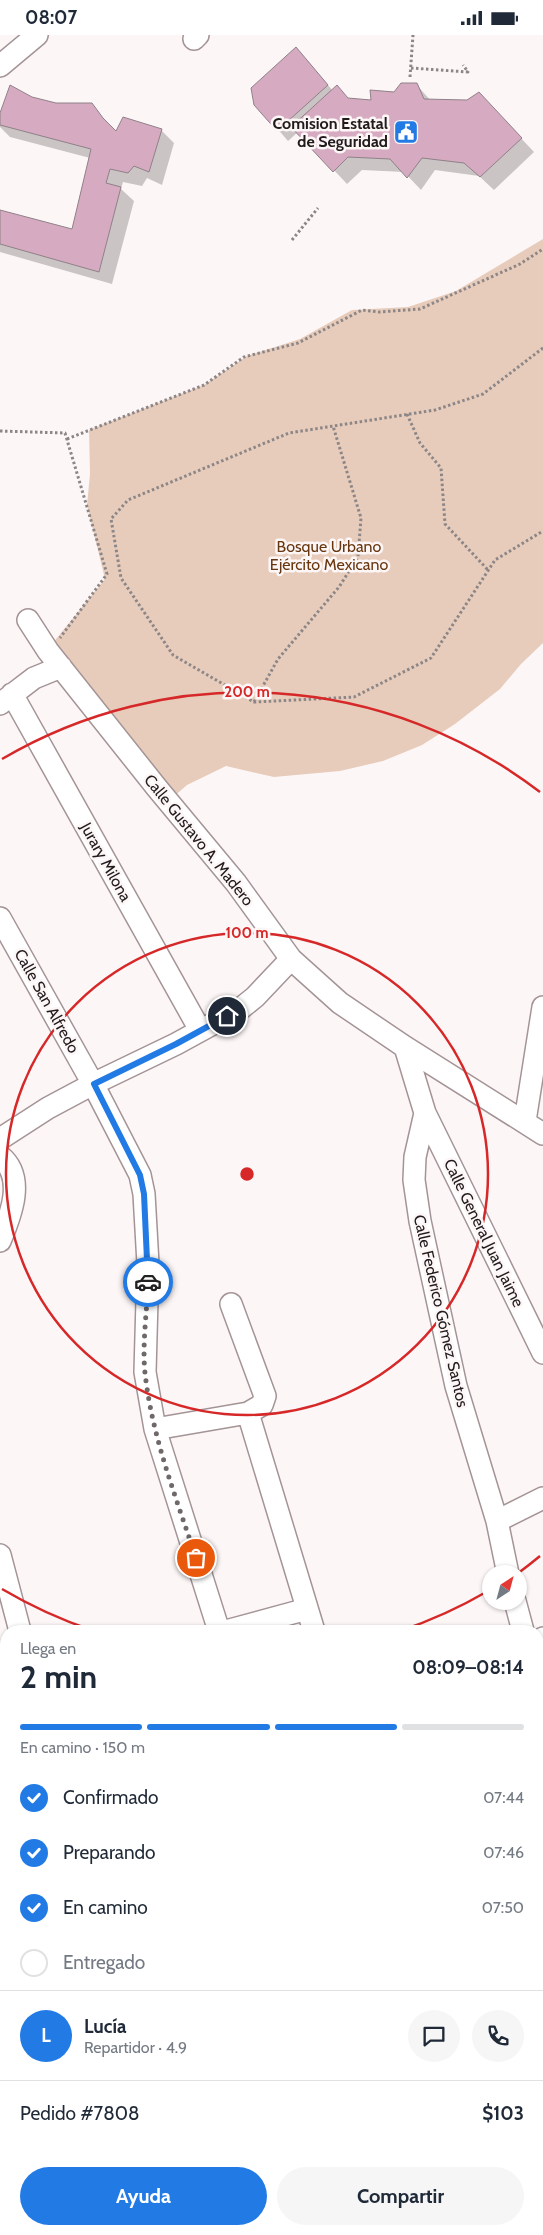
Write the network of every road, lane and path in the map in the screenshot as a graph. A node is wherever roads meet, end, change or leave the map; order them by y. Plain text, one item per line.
1 (36, 35) edge
2 (413, 35) edge
3 (463, 65) dead end
4 (0, 66) edge
5 (411, 67) junction
6 (410, 77) dead end
7 (318, 208) dead end
8 (292, 240) dead end
9 (543, 249) edge
10 (543, 349) edge
11 (407, 415) junction
12 (333, 426) junction
13 (0, 431) edge
14 (67, 439) junction
15 (543, 531) edge
16 (488, 570) junction
17 (28, 620) dead end
18 (58, 641) dead end
19 (61, 667) junction
20 (6, 699) edge
21 (254, 702) junction
22 (0, 918) edge
23 (291, 959) junction
24 (543, 1007) edge
25 (200, 1030) junction
26 (405, 1047) junction
27 (539, 1053) edge
28 (94, 1084) junction
29 (425, 1113) junction
30 (525, 1121) junction
31 (543, 1134) edge
32 (0, 1139) edge
33 (0, 1156) edge
34 (2, 1232) edge
35 (231, 1304) dead end
36 (543, 1353) edge
37 (248, 1413) junction
38 (155, 1429) junction
39 (543, 1498) edge
40 (497, 1521) junction
41 (0, 1555) edge
42 (506, 1565) edge
43 (5, 1596) edge
44 (307, 1609) junction
45 (517, 1610) edge
46 (17, 1625) edge
47 (217, 1625) edge
48 (248, 1625) edge
49 (312, 1625) edge
50 (521, 1625) edge

1 - 4 street
2 - 5 path
3 - 5 path
5 - 6 path
7 - 8 path
9 - 14 path
10 - 11 path
11 - 12 path
11 - 16 path
12 - 21 path
12 - 21 path
13 - 14 path
14 - 18 path
15 - 16 path
16 - 21 path
17 - 19 street, Calle Gustavo A. Madero
19 - 20 street
19 - 23 street, Calle Gustavo A. Madero
20 - 25 street, Jurary Milona
22 - 28 street, Calle San Alfredo
23 - 25 street
23 - 26 street, Calle Gustavo A. Madero
24 - 27 street
25 - 28 street
26 - 29 street, Calle Federico Gómez Santos
26 - 30 street, Calle Gustavo A. Madero
27 - 30 street
28 - 32 street
28 - 38 street, Calle San Alfredo
29 - 36 street, Calle General Juan Jaime
29 - 40 street, Calle Federico Gómez Santos
30 - 31 street, Calle Gustavo A. Madero
33 - 34 street
35 - 37 street
37 - 38 street
37 - 44 street
38 - 47 street, Calle San Alfredo
39 - 40 street
40 - 42 street, Calle Federico Gómez Santos
41 - 43 street
43 - 46 street
44 - 48 street
44 - 49 street
45 - 50 street

